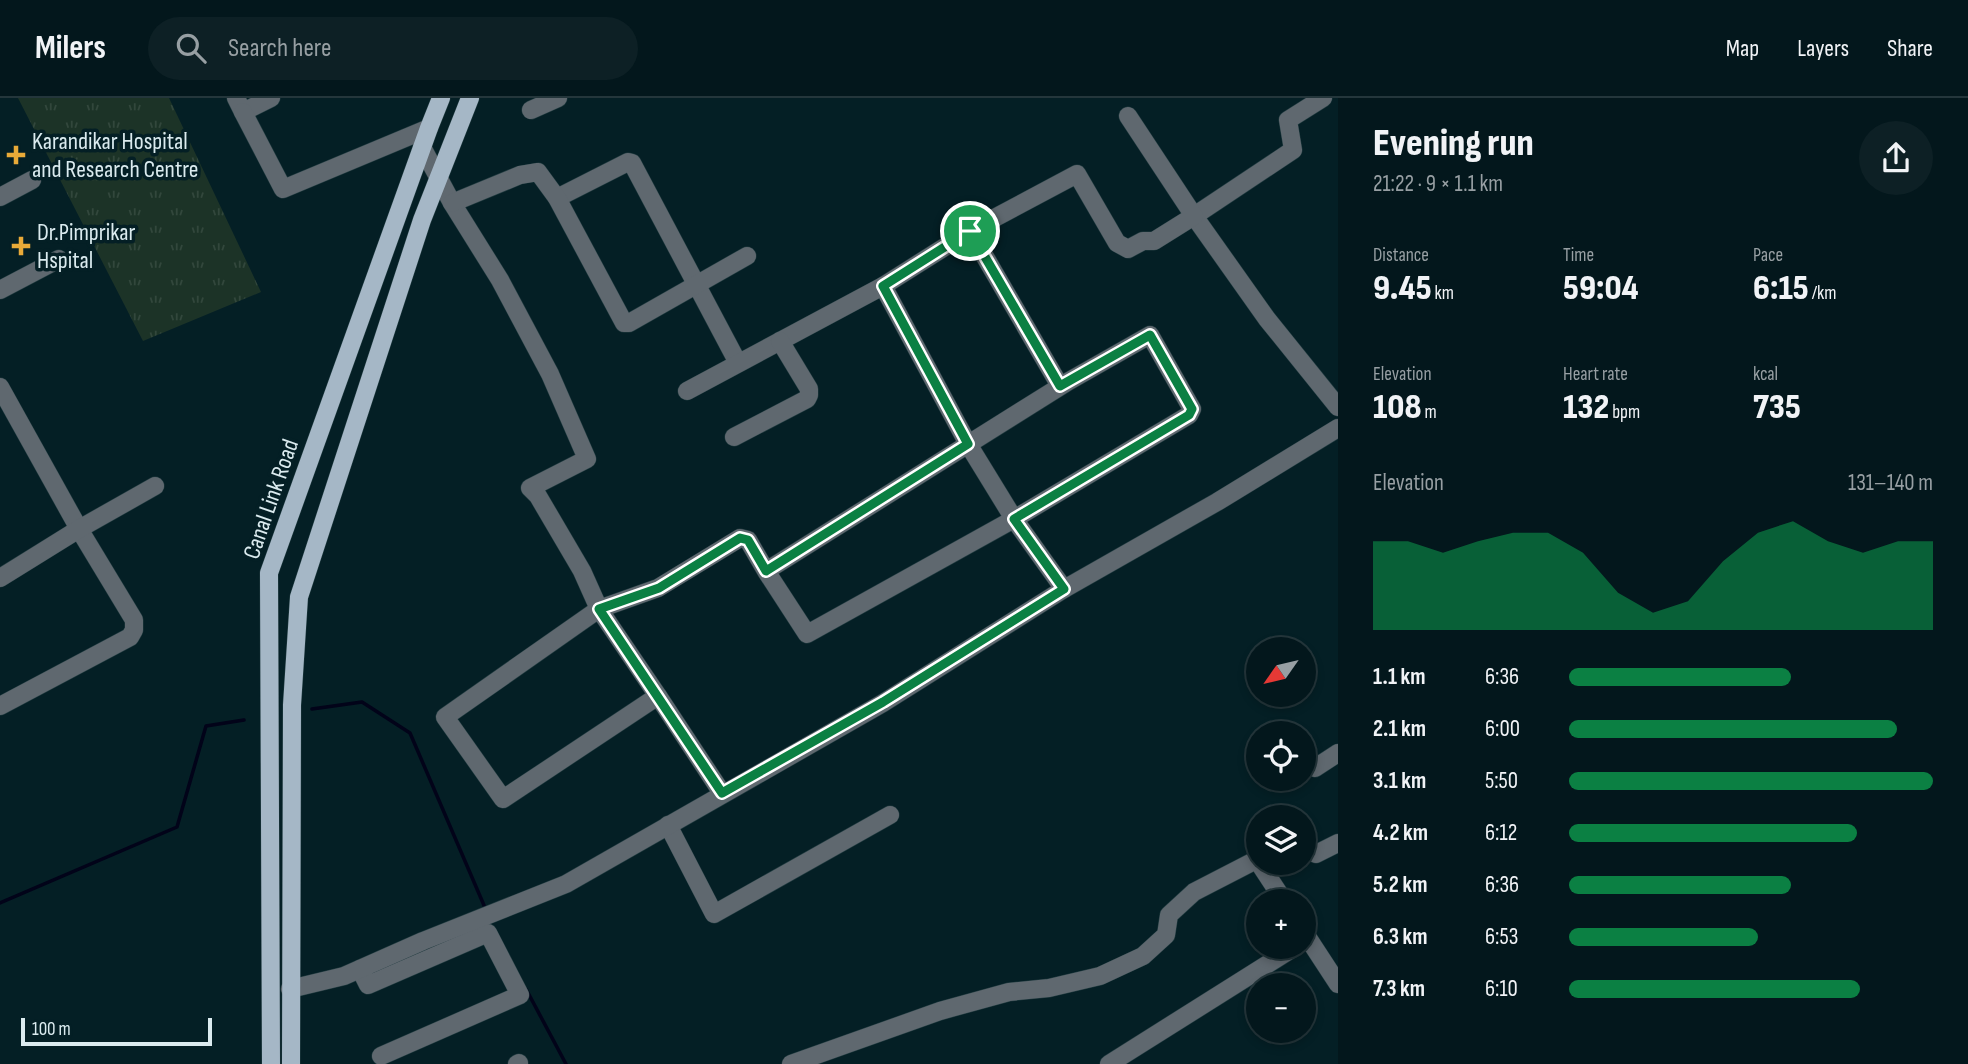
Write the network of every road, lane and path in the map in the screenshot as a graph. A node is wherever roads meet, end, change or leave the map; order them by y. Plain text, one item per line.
1 (271, 98) edge
2 (442, 98) edge
3 (470, 98) edge
4 (558, 98) edge
5 (1326, 98) edge
6 (1338, 100) edge
7 (239, 105) edge
8 (531, 110) dead end
9 (1128, 116) dead end
10 (429, 128) junction
11 (422, 147) junction
12 (438, 177) junction
13 (32, 180) dead end
14 (0, 197) edge
15 (557, 198) junction
16 (452, 203) junction
17 (1194, 216) junction
18 (970, 231) junction
19 (747, 256) dead end
20 (58, 259) dead end
21 (695, 285) junction
22 (883, 286) junction
23 (0, 290) edge
24 (780, 341) junction
25 (737, 363) junction
26 (1060, 386) junction
27 (0, 387) edge
28 (687, 391) dead end
29 (1338, 407) edge
30 (1338, 428) edge
31 (734, 437) dead end
32 (968, 444) junction
33 (155, 486) dead end
34 (1014, 519) junction
35 (79, 529) junction
36 (766, 571) junction
37 (0, 578) edge
38 (1064, 589) junction
39 (599, 609) junction
40 (270, 620) junction
41 (297, 626) junction
42 (659, 696) junction
43 (0, 706) edge
44 (1338, 753) edge
45 (1316, 767) edge
46 (722, 793) junction
47 (890, 816) dead end
48 (668, 825) junction
49 (1338, 843) edge
50 (1316, 854) edge
51 (1246, 867) edge
52 (473, 930) junction
53 (1316, 956) edge
54 (1273, 959) edge
55 (1338, 984) edge
56 (290, 989) junction
57 (381, 1056) dead end
58 (271, 1064) edge
59 (290, 1064) edge
60 (791, 1064) edge
61 (1109, 1064) edge

1 - 7 street
2 - 10 main road, Canal Link Road
3 - 12 main road
4 - 8 street
5 - 6 street
5 - 17 street
7 - 10 street
9 - 17 street
10 - 11 main road, Canal Link Road
11 - 12 street
11 - 40 main road, Canal Link Road
12 - 16 street
12 - 41 main road
13 - 14 street
15 - 16 street
15 - 21 street
15 - 21 street
16 - 39 street
17 - 18 street
17 - 29 street
18 - 22 street
18 - 26 street
19 - 21 street
20 - 23 street
21 - 25 street
22 - 24 street
22 - 32 street
24 - 25 street
24 - 31 street
25 - 28 street
26 - 32 street
26 - 34 street
27 - 35 street
30 - 38 street
32 - 34 street
32 - 36 street
33 - 35 street
34 - 36 street
34 - 38 street
35 - 37 street
35 - 43 street
36 - 39 street
38 - 46 street
39 - 42 street
39 - 42 street
40 - 41 main road
40 - 58 main road, Canal Link Road
41 - 56 main road
42 - 46 street
44 - 45 street
46 - 48 street
47 - 48 street
48 - 52 street
49 - 50 street
51 - 60 street
52 - 56 street
52 - 57 street
53 - 55 street
54 - 61 street
56 - 59 main road

